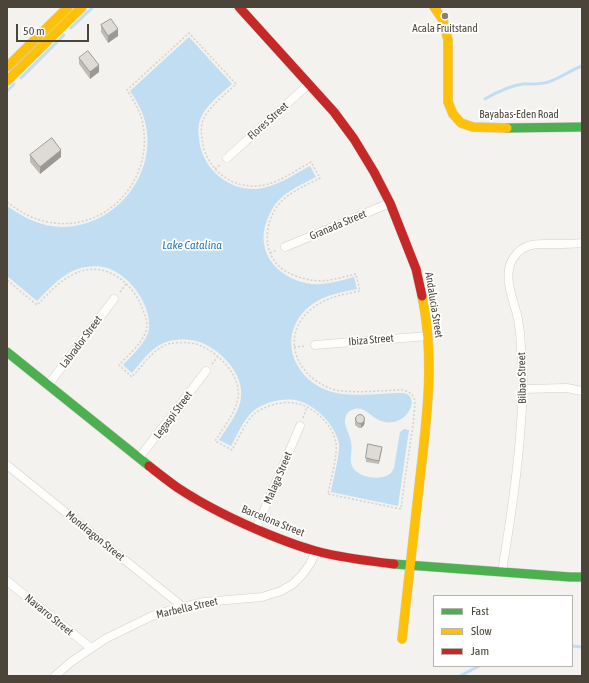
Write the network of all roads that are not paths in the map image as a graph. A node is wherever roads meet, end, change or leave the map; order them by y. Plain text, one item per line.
1 (68, 7) edge
2 (82, 7) edge
3 (238, 7) edge
4 (434, 7) edge
5 (7, 67) edge
6 (9, 76) edge
7 (309, 84) junction
8 (582, 127) edge
9 (227, 158) dead end
10 (390, 203) junction
11 (582, 243) edge
12 (285, 247) dead end
13 (114, 299) dead end
14 (428, 336) junction
15 (315, 345) road end
16 (7, 352) edge
17 (206, 371) dead end
18 (48, 385) junction
19 (523, 389) junction
20 (582, 391) edge
21 (300, 426) road end
22 (139, 458) junction
23 (7, 465) edge
24 (256, 529) junction
25 (316, 551) junction
26 (410, 566) junction
27 (502, 572) junction
28 (582, 576) edge
29 (7, 582) edge
30 (183, 607) junction
31 (402, 639) dead end
32 (91, 648) junction
33 (56, 676) edge

1 - 5 street
2 - 6 street
3 - 7 street, Andalucia Street
4 - 8 street, Bayabas-Eden Road
7 - 9 street, Flores Street
7 - 10 street, Andalucia Street
10 - 12 street, Granada Street
10 - 14 street, Andalucia Street
11 - 19 street, Bilbao Street
13 - 18 street, Labrador Street
14 - 15 street, Ibiza Street
14 - 26 street, Andalucia Street
16 - 18 street, Barcelona Street
17 - 22 street, Legaspi Street
18 - 22 street, Barcelona Street
19 - 20 street
19 - 27 street, Bilbao Street
21 - 24 street, Malaga Street
22 - 24 street, Barcelona Street
23 - 30 street, Mondragon Street
24 - 25 street, Barcelona Street
25 - 26 street, Barcelona Street
25 - 30 street, Marbella Street
26 - 27 street, Barcelona Street
26 - 31 street, Andalucia Street
27 - 28 street, Barcelona Street
29 - 32 street, Navarro Street
30 - 32 street, Marbella Street
32 - 33 street, Marbella Street

